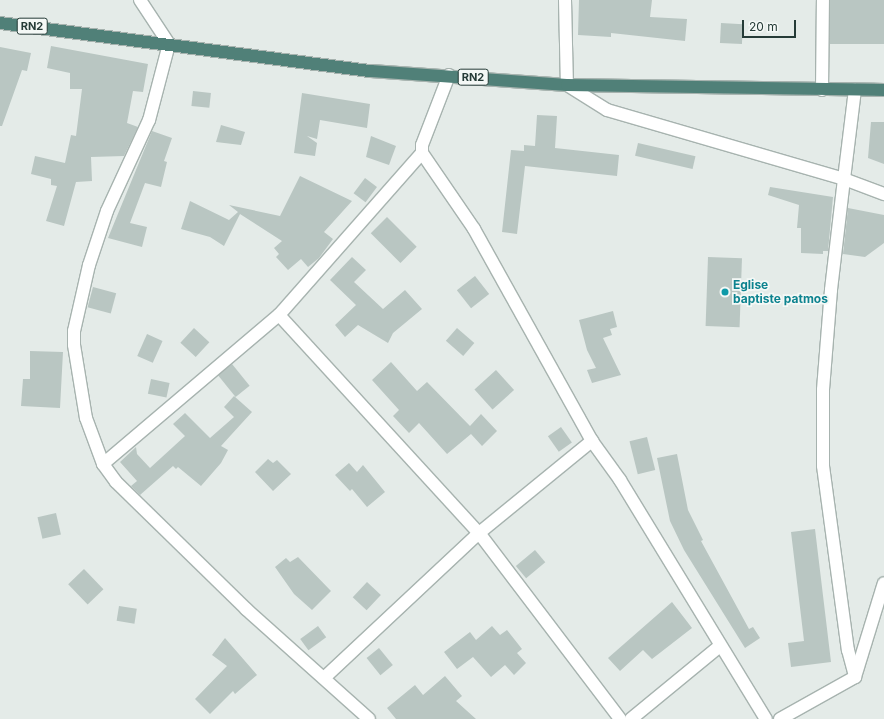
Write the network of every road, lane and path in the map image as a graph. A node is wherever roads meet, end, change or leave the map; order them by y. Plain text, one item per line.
1 (140, 0) edge
2 (565, 0) edge
3 (824, 0) edge
4 (0, 23) edge
5 (169, 44) junction
6 (449, 75) junction
7 (567, 85) junction
8 (822, 90) junction
9 (855, 90) junction
10 (884, 90) edge
11 (422, 153) junction
12 (844, 179) junction
13 (884, 194) edge
14 (279, 315) junction
15 (592, 441) junction
16 (103, 464) junction
17 (479, 533) junction
18 (884, 583) edge
19 (880, 609) edge
20 (720, 646) junction
21 (854, 677) junction
22 (324, 678) junction
23 (369, 719) edge
24 (620, 719) edge
25 (632, 719) edge
26 (766, 719) edge
27 (780, 719) edge

1 - 5 street
2 - 7 street
3 - 8 street
4 - 5 highway, RN2
5 - 6 highway, RN2
5 - 16 street
6 - 7 highway, RN2
6 - 11 street
7 - 8 highway, RN2
7 - 12 street
8 - 9 highway, RN2
9 - 10 highway, RN2
9 - 12 street
11 - 14 street
11 - 15 street
12 - 13 street
12 - 21 street
14 - 16 street
14 - 17 street
15 - 17 street
15 - 20 street
16 - 22 street
17 - 22 street
17 - 24 street
18 - 19 street
19 - 21 street
20 - 25 street
20 - 26 street
21 - 27 street
22 - 23 street

